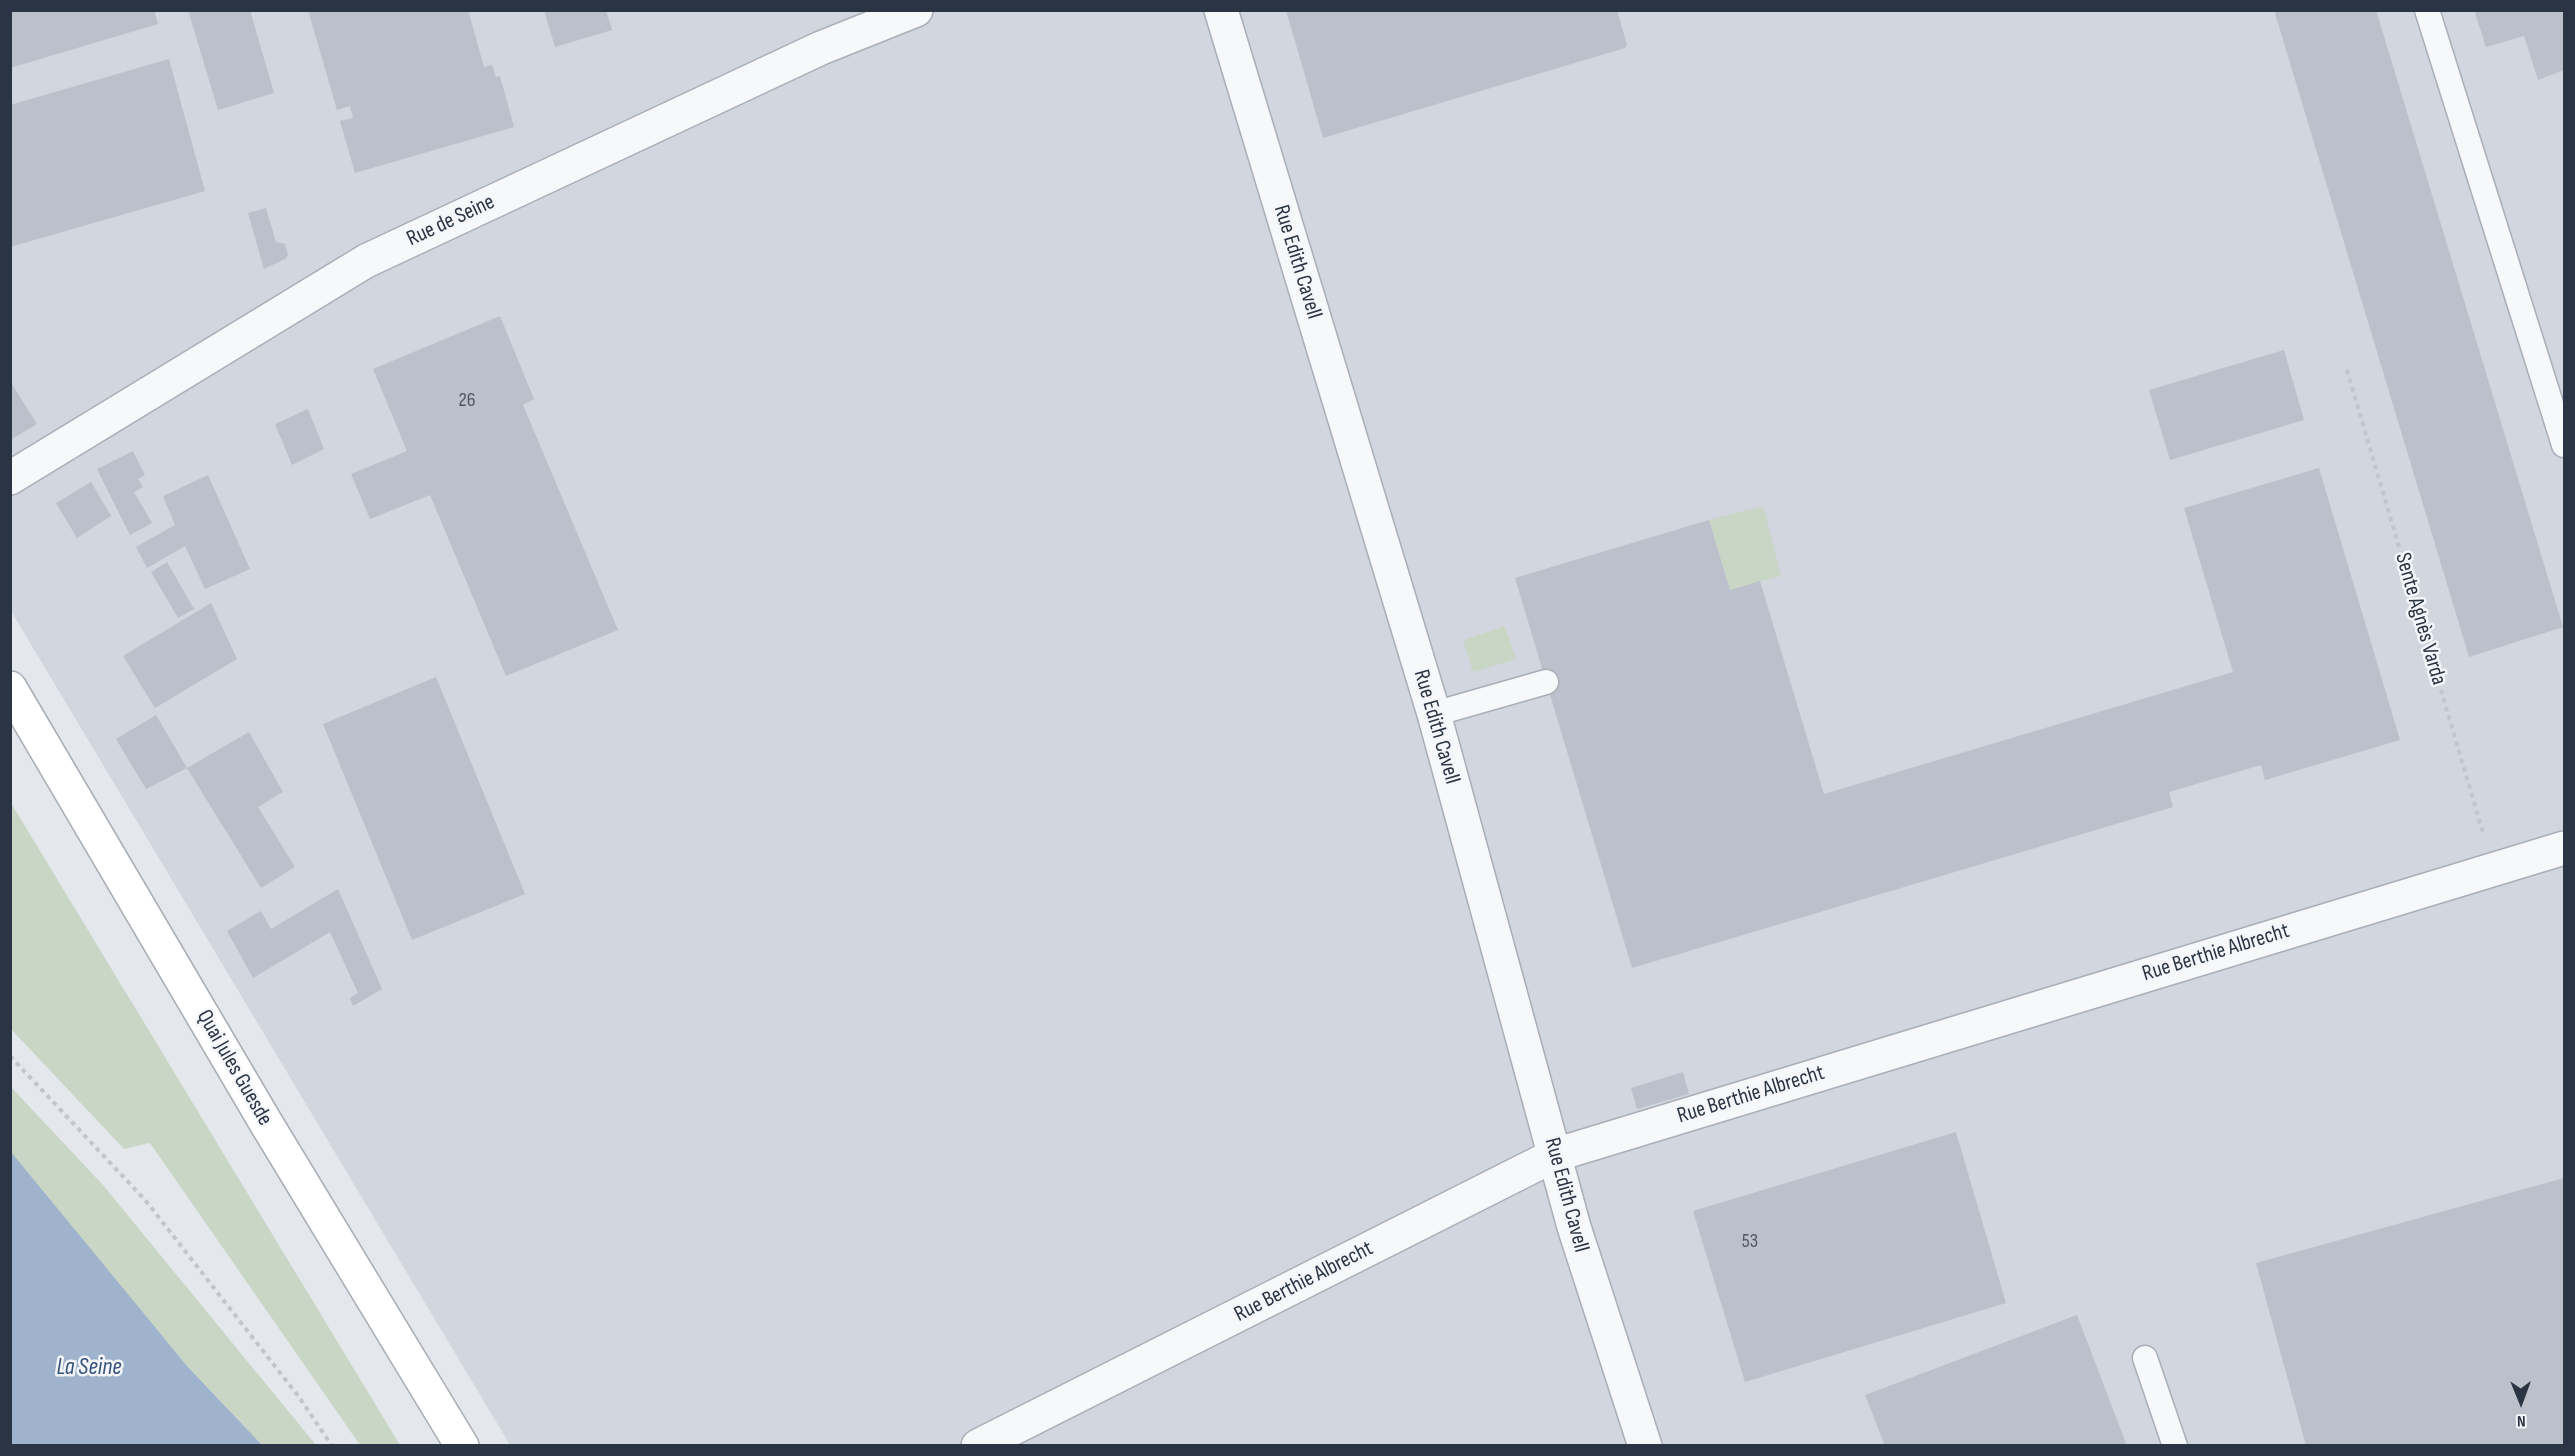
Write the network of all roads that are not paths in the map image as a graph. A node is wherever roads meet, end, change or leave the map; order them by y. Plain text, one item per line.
1 (916, 10) edge
2 (1221, 10) edge
3 (2427, 10) edge
4 (2565, 445) edge
5 (10, 478) edge
6 (1546, 682) dead end
7 (10, 688) edge
8 (1434, 714) junction
9 (2565, 848) edge
10 (1555, 1155) junction
11 (2145, 1358) dead end
12 (462, 1446) edge
13 (978, 1446) edge
14 (1645, 1446) edge
15 (2175, 1446) edge

1 - 5 street, Rue de Seine
2 - 8 street, Rue Edith Cavell
3 - 4 lane
6 - 8 lane
7 - 12 main road, Quai Jules Guesde
8 - 10 street, Rue Edith Cavell
9 - 10 street, Rue Berthie Albrecht
10 - 13 street, Rue Berthie Albrecht
10 - 14 street, Rue Edith Cavell
11 - 15 lane

